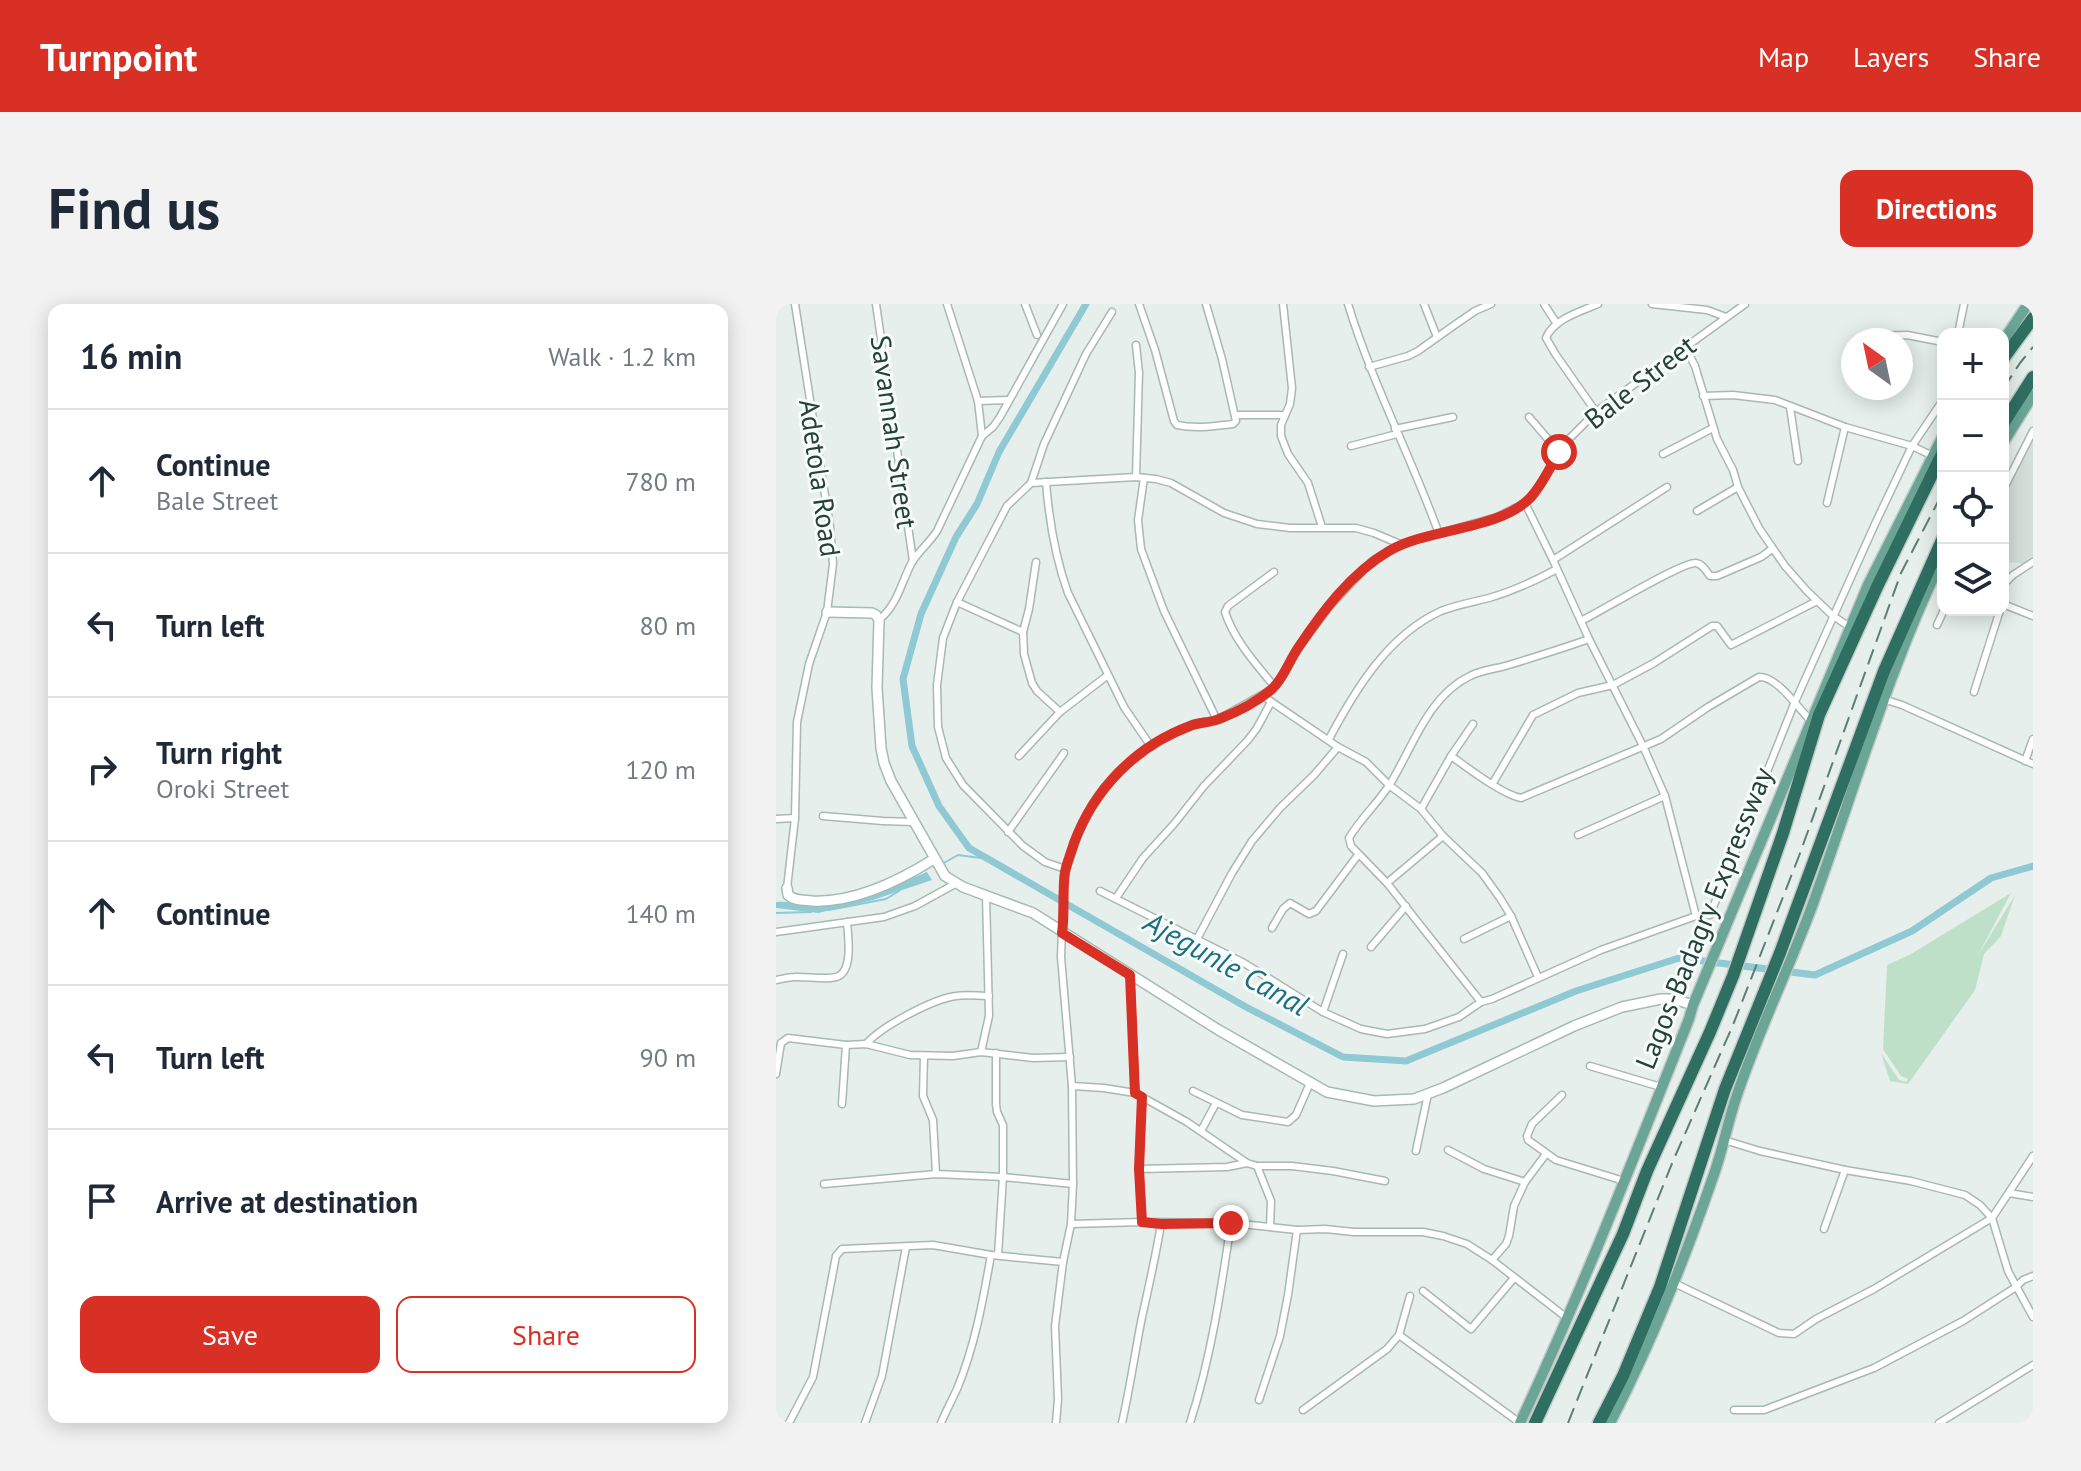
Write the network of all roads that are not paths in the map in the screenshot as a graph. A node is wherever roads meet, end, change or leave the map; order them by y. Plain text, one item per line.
1 (795, 304) edge
2 (876, 304) edge
3 (947, 304) edge
4 (1025, 304) edge
5 (1063, 304) edge
6 (1139, 304) edge
7 (1206, 304) edge
8 (1283, 304) edge
9 (1348, 304) edge
10 (1424, 304) edge
11 (1491, 304) edge
12 (1544, 304) edge
13 (1598, 304) edge
14 (1652, 304) edge
15 (1745, 304) edge
16 (1964, 304) edge
17 (2026, 309) edge
18 (1112, 312) dead end
19 (1726, 317) junction
20 (1557, 324) junction
21 (1959, 328) edge
22 (2009, 331) edge
23 (1037, 335) dead end
24 (1913, 336) edge
25 (1437, 337) junction
26 (1937, 341) edge
27 (1136, 345) dead end
28 (2009, 346) edge
29 (1685, 347) junction
30 (1369, 367) junction
31 (2033, 377) edge
32 (2033, 395) edge
33 (1703, 396) junction
34 (1008, 400) junction
35 (978, 401) junction
36 (1790, 407) junction
37 (1937, 409) edge
38 (1596, 412) junction
39 (1235, 415) junction
40 (1285, 415) junction
41 (2009, 415) edge
42 (1453, 417) dead end
43 (1529, 417) dead end
44 (1845, 427) junction
45 (1713, 428) junction
46 (2033, 431) edge
47 (1396, 432) junction
48 (2009, 433) edge
49 (982, 436) junction
50 (1351, 446) dead end
51 (1912, 446) junction
52 (1559, 452) junction
53 (1663, 454) dead end
54 (1937, 454) edge
55 (1937, 456) edge
56 (1937, 456) edge
57 (1798, 461) dead end
58 (1136, 477) junction
59 (1144, 478) junction
60 (2009, 478) edge
61 (1046, 482) junction
62 (1031, 483) junction
63 (1667, 487) dead end
64 (1738, 487) junction
65 (1525, 503) junction
66 (1827, 503) dead end
67 (1697, 511) dead end
68 (1322, 527) junction
69 (1439, 534) junction
70 (1400, 544) junction
71 (1940, 544) edge
72 (1772, 549) junction
73 (1553, 560) junction
74 (913, 561) junction
75 (1036, 562) dead end
76 (2033, 562) edge
77 (1557, 569) junction
78 (1937, 569) edge
79 (1274, 572) dead end
80 (2009, 579) edge
81 (1817, 601) junction
82 (957, 602) junction
83 (2009, 606) edge
84 (827, 612) junction
85 (1833, 616) junction
86 (1941, 616) edge
87 (1998, 616) edge
88 (2033, 616) edge
89 (879, 620) junction
90 (1581, 621) junction
91 (1937, 625) dead end
92 (1850, 627) junction
93 (1023, 632) junction
94 (1589, 639) junction
95 (1108, 675) junction
96 (1613, 685) junction
97 (1274, 686) junction
98 (1974, 692) dead end
99 (1263, 696) junction
100 (1883, 699) junction
101 (1271, 702) junction
102 (1794, 704) junction
103 (1060, 712) junction
104 (1217, 720) junction
105 (1811, 721) junction
106 (1473, 724) dead end
107 (1329, 739) junction
108 (2033, 739) edge
109 (1150, 745) junction
110 (1643, 746) junction
111 (1338, 747) junction
112 (1064, 753) dead end
113 (1019, 756) dead end
114 (1451, 756) junction
115 (2025, 761) junction
116 (2033, 764) edge
117 (1493, 783) junction
118 (1389, 785) junction
119 (1665, 796) junction
120 (1421, 809) junction
121 (823, 816) dead end
122 (795, 818) junction
123 (776, 819) edge
124 (913, 822) junction
125 (1008, 832) junction
126 (1578, 835) dead end
127 (1443, 836) junction
128 (1358, 855) junction
129 (936, 862) junction
130 (1065, 872) junction
131 (1387, 883) junction
132 (955, 884) junction
133 (787, 888) joint
134 (1100, 891) dead end
135 (986, 895) junction
136 (1116, 898) junction
137 (1406, 906) junction
138 (1710, 915) junction
139 (1511, 916) junction
140 (1696, 916) junction
141 (1729, 916) junction
142 (847, 922) junction
143 (1062, 928) junction
144 (1272, 928) dead end
145 (776, 932) edge
146 (1197, 939) junction
147 (1464, 939) dead end
148 (1371, 947) dead end
149 (1343, 954) dead end
150 (1130, 975) junction
151 (1538, 977) junction
152 (776, 980) edge
153 (989, 996) junction
154 (1481, 1002) junction
155 (1693, 1005) junction
156 (1323, 1012) junction
157 (866, 1044) junction
158 (846, 1045) junction
159 (981, 1052) junction
160 (996, 1053) junction
161 (924, 1056) junction
162 (1070, 1057) junction
163 (1590, 1066) dead end
164 (776, 1074) edge
165 (1310, 1083) junction
166 (1072, 1086) junction
167 (1661, 1087) junction
168 (1193, 1091) dead end
169 (1428, 1094) junction
170 (1138, 1095) junction
171 (1562, 1095) dead end
172 (1216, 1103) junction
173 (842, 1104) dead end
174 (1201, 1131) junction
175 (1724, 1140) junction
176 (1448, 1150) dead end
177 (1416, 1151) dead end
178 (1546, 1154) junction
179 (2033, 1156) edge
180 (1247, 1163) junction
181 (1257, 1166) junction
182 (1139, 1169) junction
183 (1845, 1170) junction
184 (936, 1174) junction
185 (1003, 1177) junction
186 (1385, 1181) dead end
187 (1624, 1181) junction
188 (1525, 1182) junction
189 (824, 1184) dead end
190 (1073, 1184) junction
191 (2009, 1193) junction
192 (2033, 1197) edge
193 (1992, 1218) junction
194 (1142, 1222) junction
195 (1231, 1223) junction
196 (1071, 1224) junction
197 (1161, 1224) junction
198 (1270, 1227) junction
199 (1824, 1229) dead end
200 (1297, 1230) junction
201 (906, 1247) junction
202 (994, 1255) junction
203 (1492, 1260) junction
204 (1063, 1262) junction
205 (2033, 1276) edge
206 (1514, 1278) junction
207 (1673, 1283) junction
208 (2016, 1287) junction
209 (1423, 1291) dead end
210 (1410, 1296) dead end
211 (2033, 1317) edge
212 (1567, 1318) junction
213 (1399, 1335) junction
214 (2033, 1365) edge
215 (1259, 1400) dead end
216 (1303, 1410) dead end
217 (1734, 1410) dead end
218 (789, 1423) edge
219 (865, 1423) edge
220 (941, 1423) edge
221 (1056, 1423) edge
222 (1122, 1423) edge
223 (1190, 1423) edge
224 (1520, 1423) edge
225 (1535, 1423) edge
226 (1599, 1423) edge
227 (1610, 1423) edge
228 (1939, 1423) edge

1 - 84 street, Adetola Road
2 - 74 street, Savannah Street
3 - 35 street
4 - 23 street
5 - 34 street
6 - 39 street
7 - 39 street
8 - 40 street
9 - 30 street
10 - 25 street
11 - 25 street
12 - 20 street
13 - 20 street
14 - 19 street
15 - 19 street, Bale Street
16 - 21 street
17 - 22 main road
17 - 28 highway
18 - 62 street
19 - 29 street, Bale Street
20 - 38 street
24 - 26 street
25 - 30 street
27 - 58 street
29 - 33 street
29 - 38 street, Bale Street
30 - 47 street
31 - 41 highway
32 - 48 main road
33 - 36 street
33 - 45 street
34 - 35 street
34 - 49 street
35 - 49 street
36 - 44 street
36 - 57 street
37 - 51 street
38 - 52 street, Bale Street
39 - 40 street
40 - 68 street
42 - 47 street
43 - 52 street
44 - 51 street
44 - 66 street
45 - 53 street
45 - 64 street
46 - 60 street
47 - 50 street
47 - 69 street
49 - 74 street
51 - 54 street
51 - 85 street
52 - 65 street, Bale Street
55 - 92 main road, Lagos-Badagry Expressway
56 - 225 highway, Lagos-Badagry Expressway
58 - 59 street
58 - 61 street
59 - 68 street
59 - 104 street
61 - 62 street
61 - 95 street
62 - 82 street
63 - 73 street
64 - 67 street
64 - 72 street
65 - 69 street
65 - 73 street
68 - 70 street
69 - 70 street
70 - 97 street
71 - 226 highway
72 - 81 street
72 - 90 street
73 - 77 street
74 - 89 street
75 - 93 street
76 - 80 street
77 - 90 street
77 - 107 street
78 - 100 main road
79 - 97 street
81 - 85 street
81 - 96 street
82 - 93 street
82 - 125 street
83 - 88 street
84 - 89 street
84 - 122 street, Adetola Road
85 - 92 street
85 - 102 street
86 - 91 street
87 - 98 street
89 - 124 street
90 - 94 street
92 - 105 main road, Lagos-Badagry Expressway
93 - 103 street
94 - 96 street
94 - 118 street
95 - 103 street
95 - 109 street
96 - 110 street
96 - 117 street
97 - 99 street
99 - 101 street
99 - 104 street
100 - 115 street
100 - 175 main road
101 - 107 street
101 - 136 street
102 - 105 street
102 - 110 street
102 - 138 street
103 - 113 street
104 - 109 street
105 - 141 main road, Lagos-Badagry Expressway
106 - 114 street
107 - 111 street
108 - 115 street
109 - 130 street
110 - 117 street
110 - 119 street
111 - 118 street
111 - 146 street
112 - 125 street
114 - 117 street
114 - 120 street
115 - 116 street
118 - 120 street
118 - 128 street
119 - 126 street
119 - 140 street
120 - 127 street
121 - 124 street
122 - 123 street
122 - 133 street, Adetola Road
124 - 129 street
125 - 130 street
127 - 131 street
127 - 139 street
128 - 131 street
128 - 144 street
129 - 132 street
129 - 133 street
130 - 143 street
131 - 137 street
132 - 135 street
132 - 142 street
134 - 136 street
135 - 143 street
135 - 153 street
136 - 146 street
137 - 148 street
137 - 154 street
138 - 140 street
138 - 141 street
139 - 147 street
139 - 151 street
140 - 151 street
141 - 155 main road, Lagos-Badagry Expressway
142 - 145 street
142 - 152 street
143 - 150 street
143 - 162 street
146 - 156 street
149 - 156 street
150 - 165 street
150 - 170 street
151 - 154 street
153 - 157 street
153 - 159 street
154 - 156 street
155 - 167 main road, Lagos-Badagry Expressway
155 - 169 street
157 - 158 street
157 - 161 street
158 - 164 street
158 - 173 street
159 - 160 street
159 - 161 street
160 - 162 street
160 - 185 street
161 - 184 street
162 - 166 street
163 - 167 street
165 - 169 street
165 - 172 street
166 - 170 street
166 - 190 street
167 - 187 main road, Lagos-Badagry Expressway
168 - 172 street
169 - 177 street
170 - 174 street
170 - 182 street
171 - 178 street
172 - 174 street
174 - 180 street
175 - 183 street
175 - 207 main road
176 - 188 street
178 - 187 street
178 - 188 street
179 - 191 street
180 - 181 street
180 - 182 street
181 - 186 street
181 - 198 street
182 - 194 street
183 - 193 street
183 - 199 street
184 - 185 street
184 - 189 street
185 - 190 street
185 - 202 street
187 - 212 main road, Lagos-Badagry Expressway
188 - 203 street
190 - 196 street
191 - 192 street
191 - 193 street
193 - 207 street
193 - 208 street
194 - 196 street
194 - 197 street
195 - 197 street
195 - 198 street
195 - 223 street
196 - 204 street
197 - 222 street
198 - 200 street
200 - 203 street
200 - 215 street
201 - 202 street
201 - 218 street
201 - 219 street
202 - 204 street
202 - 220 street
203 - 206 street
204 - 221 street
205 - 208 street
206 - 209 street
206 - 212 street
207 - 227 main road
208 - 211 street
208 - 217 street
210 - 213 street
212 - 224 main road, Lagos-Badagry Expressway
213 - 216 street
213 - 224 street
214 - 228 street

